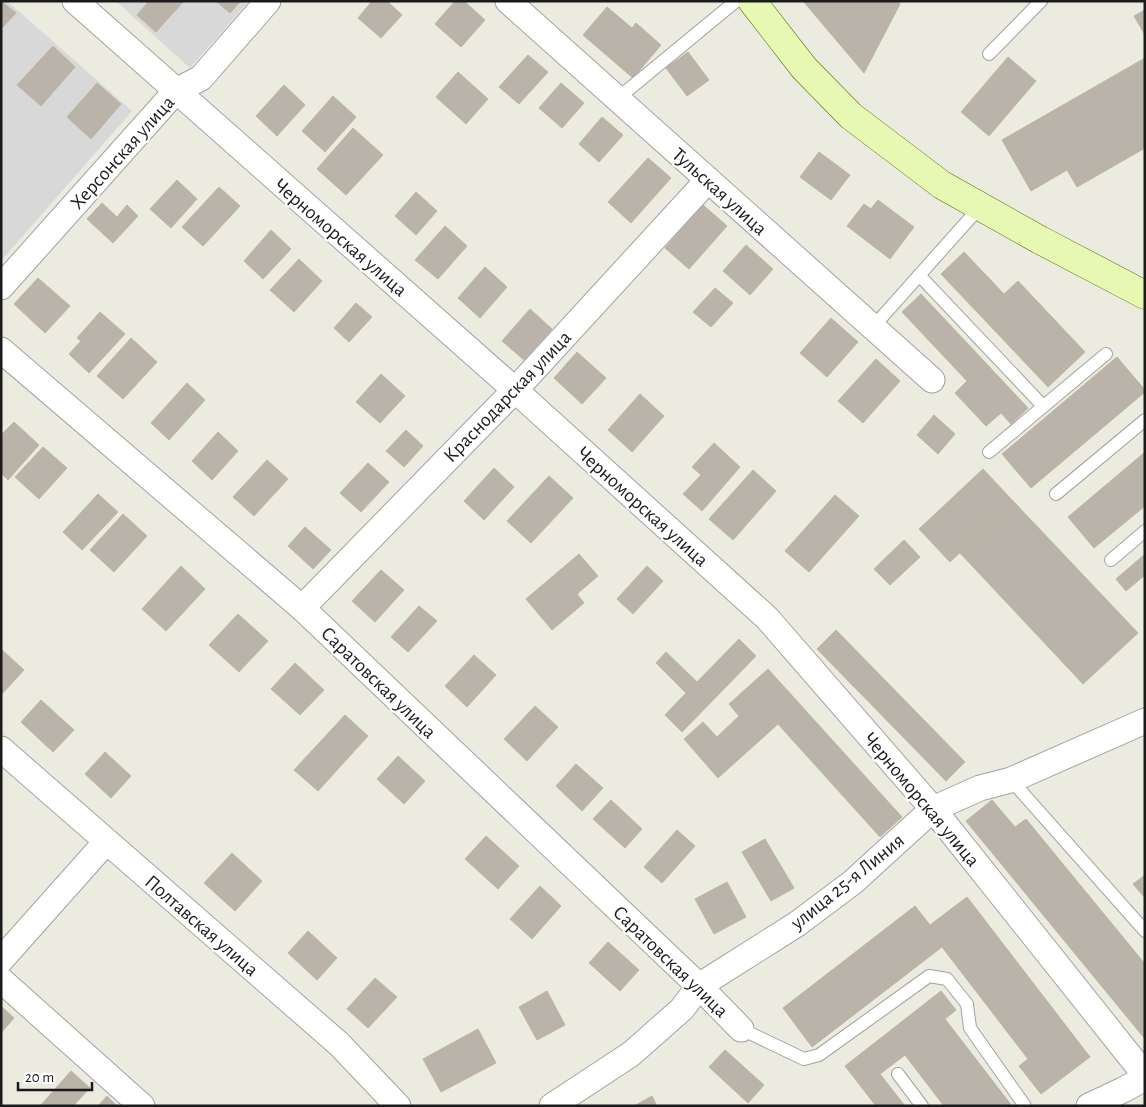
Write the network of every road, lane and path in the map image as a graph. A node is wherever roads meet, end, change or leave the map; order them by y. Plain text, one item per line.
1 (75, 1) edge
2 (268, 1) edge
3 (508, 1) edge
4 (736, 1) edge
5 (752, 1) edge
6 (1041, 1) edge
7 (989, 54) dead end
8 (176, 91) junction
9 (617, 99) junction
10 (708, 180) junction
11 (980, 206) junction
12 (919, 275) junction
13 (1, 287) edge
14 (1145, 295) edge
15 (873, 327) junction
16 (1, 350) edge
17 (1106, 354) dead end
18 (932, 380) dead end
19 (515, 390) junction
20 (1043, 406) junction
21 (1145, 420) edge
22 (989, 452) dead end
23 (1056, 494) dead end
24 (1145, 531) edge
25 (1111, 560) dead end
26 (302, 608) junction
27 (1145, 721) edge
28 (1, 749) edge
29 (1011, 780) junction
30 (933, 810) junction
31 (106, 842) junction
32 (1145, 931) edge
33 (1, 960) edge
34 (1, 980) edge
35 (699, 986) junction
36 (741, 1029) joint
37 (898, 1074) dead end
38 (1145, 1077) edge
39 (142, 1106) edge
40 (398, 1106) edge
41 (552, 1106) edge
42 (922, 1106) edge
43 (1025, 1106) edge
44 (1089, 1106) edge

1 - 8 street, Черноморская улица
2 - 8 street, Херсонская улица
3 - 9 street, Тульская улица
4 - 9 lane
5 - 11 street
6 - 7 lane
8 - 13 street, Херсонская улица
8 - 19 street, Черноморская улица
9 - 10 street, Тульская улица
10 - 15 street, Тульская улица
10 - 19 street, Краснодарская улица
11 - 12 lane
11 - 14 street
12 - 15 lane
12 - 20 lane
15 - 18 street, Тульская улица
16 - 26 street, Саратовская улица
17 - 20 lane
19 - 26 street, Краснодарская улица
19 - 30 street, Черноморская улица
20 - 22 lane
21 - 23 lane
24 - 25 lane
26 - 35 street, Саратовская улица
27 - 29 street, улица 25-я Линия
28 - 31 street, Полтавская улица
29 - 30 street, улица 25-я Линия
29 - 32 lane
30 - 35 street, улица 25-я Линия
30 - 38 street, Черноморская улица
31 - 33 street
31 - 40 street, Полтавская улица
34 - 39 street
35 - 36 street, Саратовская улица
35 - 41 street, улица 25-я Линия
36 - 43 lane
37 - 42 lane
38 - 44 street

